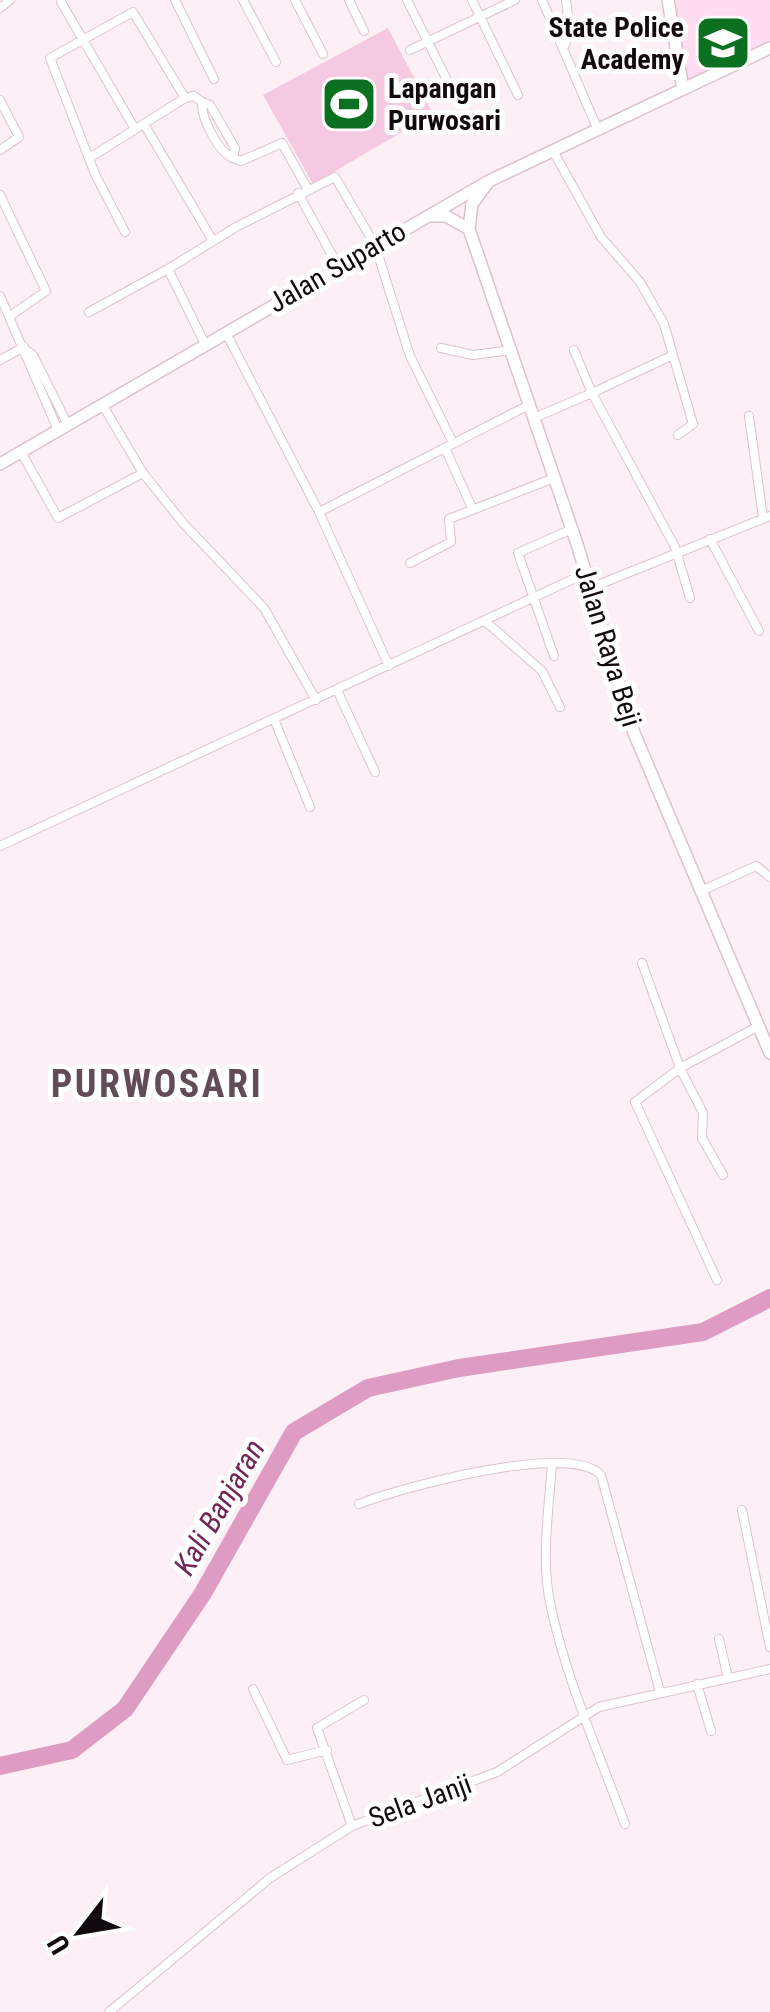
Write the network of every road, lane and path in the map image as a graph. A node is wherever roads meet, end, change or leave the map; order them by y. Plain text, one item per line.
1 (175, 0) edge
2 (244, 0) edge
3 (295, 0) edge
4 (349, 0) edge
5 (407, 0) edge
6 (472, 0) edge
7 (514, 0) edge
8 (542, 0) edge
9 (566, 0) edge
10 (668, 0) edge
11 (61, 2) edge
12 (480, 17) junction
13 (364, 31) dead end
14 (83, 39) junction
15 (428, 42) junction
16 (565, 45) junction
17 (770, 48) edge
18 (410, 50) dead end
19 (322, 54) dead end
20 (276, 62) dead end
21 (214, 79) dead end
22 (683, 90) junction
23 (518, 95) dead end
24 (185, 98) junction
25 (0, 100) edge
26 (457, 100) dead end
27 (140, 127) junction
28 (598, 130) junction
29 (0, 150) edge
30 (554, 151) junction
31 (91, 157) junction
32 (488, 181) junction
33 (307, 188) junction
34 (0, 194) edge
35 (298, 194) junction
36 (422, 218) junction
37 (469, 229) junction
38 (125, 232) dead end
39 (213, 242) junction
40 (375, 245) junction
41 (338, 266) junction
42 (168, 269) junction
43 (0, 296) edge
44 (89, 312) dead end
45 (10, 316) junction
46 (226, 332) junction
47 (205, 344) junction
48 (25, 348) junction
49 (440, 348) dead end
50 (512, 350) junction
51 (574, 350) dead end
52 (671, 356) junction
53 (0, 360) edge
54 (592, 393) junction
55 (102, 404) junction
56 (530, 404) junction
57 (750, 416) dead end
58 (534, 418) junction
59 (63, 428) junction
60 (678, 435) dead end
61 (449, 446) junction
62 (22, 452) junction
63 (0, 464) edge
64 (142, 473) junction
65 (554, 478) junction
66 (472, 508) junction
67 (320, 512) junction
68 (767, 517) edge
69 (572, 529) junction
70 (710, 539) junction
71 (675, 552) junction
72 (410, 564) dead end
73 (586, 573) junction
74 (590, 588) junction
75 (536, 598) junction
76 (690, 598) dead end
77 (486, 621) junction
78 (758, 631) dead end
79 (554, 656) dead end
80 (389, 666) junction
81 (337, 690) junction
82 (316, 700) junction
83 (560, 707) dead end
84 (274, 719) junction
85 (375, 772) dead end
86 (310, 807) dead end
87 (0, 846) edge
88 (770, 877) edge
89 (702, 892) junction
90 (642, 963) dead end
91 (759, 1026) junction
92 (767, 1038) edge
93 (770, 1054) edge
94 (680, 1068) junction
95 (723, 1175) dead end
96 (717, 1280) dead end
97 (552, 1463) junction
98 (360, 1504) dead end
99 (742, 1510) dead end
100 (719, 1639) dead end
101 (770, 1647) edge
102 (770, 1670) edge
103 (728, 1678) junction
104 (697, 1684) junction
105 (253, 1689) dead end
106 (660, 1692) junction
107 (364, 1700) dead end
108 (584, 1714) junction
109 (712, 1731) dead end
110 (326, 1750) junction
111 (625, 1824) dead end
112 (352, 1826) junction
113 (109, 2012) edge

1 - 21 street
2 - 20 street
3 - 19 street
4 - 13 street
5 - 15 street
6 - 12 street
7 - 12 street
8 - 16 street
9 - 16 street
10 - 22 street
11 - 14 street
12 - 15 street
12 - 23 street
14 - 24 street
14 - 27 street
14 - 31 street
15 - 18 street
15 - 26 street
16 - 28 street
17 - 22 street, Jalan Suparto
22 - 28 street, Jalan Suparto
24 - 27 street
24 - 33 street
25 - 29 street
27 - 31 street
27 - 39 street
28 - 30 street, Jalan Suparto
30 - 32 street, Jalan Suparto
30 - 52 street
31 - 38 street
32 - 36 street, Jalan Suparto
32 - 37 street
33 - 35 street
33 - 40 street
34 - 45 street
35 - 39 street
35 - 41 street
36 - 37 street
36 - 40 street, Jalan Suparto
37 - 50 street, Jalan Raya Beji
39 - 42 street
40 - 41 street, Jalan Suparto
40 - 61 street
41 - 46 street, Jalan Suparto
42 - 44 street
42 - 47 street
43 - 45 street
45 - 48 street
46 - 47 street, Jalan Suparto
46 - 67 street
47 - 55 street, Jalan Suparto
48 - 53 street
48 - 59 street
49 - 50 street
50 - 56 street, Jalan Raya Beji
51 - 54 street
52 - 54 street
52 - 60 street
54 - 58 street
54 - 71 street
55 - 59 street, Jalan Suparto
55 - 64 street
56 - 58 street, Jalan Raya Beji
56 - 61 street
57 - 68 street
58 - 65 street, Jalan Raya Beji
59 - 62 street, Jalan Suparto
61 - 66 street
61 - 67 street
62 - 63 street, Jalan Suparto
62 - 64 street
64 - 82 street
65 - 66 street
65 - 69 street, Jalan Raya Beji
66 - 72 street
67 - 80 street
68 - 70 street
69 - 73 street, Jalan Raya Beji
69 - 75 street
70 - 71 street
70 - 78 street
71 - 74 street
71 - 76 street
73 - 74 street, Jalan Raya Beji
73 - 75 street
74 - 89 street, Jalan Raya Beji
75 - 77 street
75 - 79 street
77 - 80 street
77 - 83 street
80 - 81 street
81 - 82 street
81 - 85 street
82 - 84 street
84 - 86 street
84 - 87 street
88 - 89 street
89 - 91 street, Jalan Raya Beji
90 - 94 street
91 - 92 street, Jalan Raya Beji
91 - 94 street
92 - 93 street, Jalan Raya Beji
94 - 95 street
94 - 96 street
97 - 98 street
97 - 106 street
97 - 108 street
99 - 101 street
100 - 103 street
102 - 103 street, Sela Janji
103 - 104 street, Sela Janji
104 - 106 street, Sela Janji
104 - 109 street
105 - 110 street
106 - 108 street, Sela Janji
107 - 110 street
108 - 111 street
108 - 112 street, Sela Janji
110 - 112 street
112 - 113 street, Sela Janji

